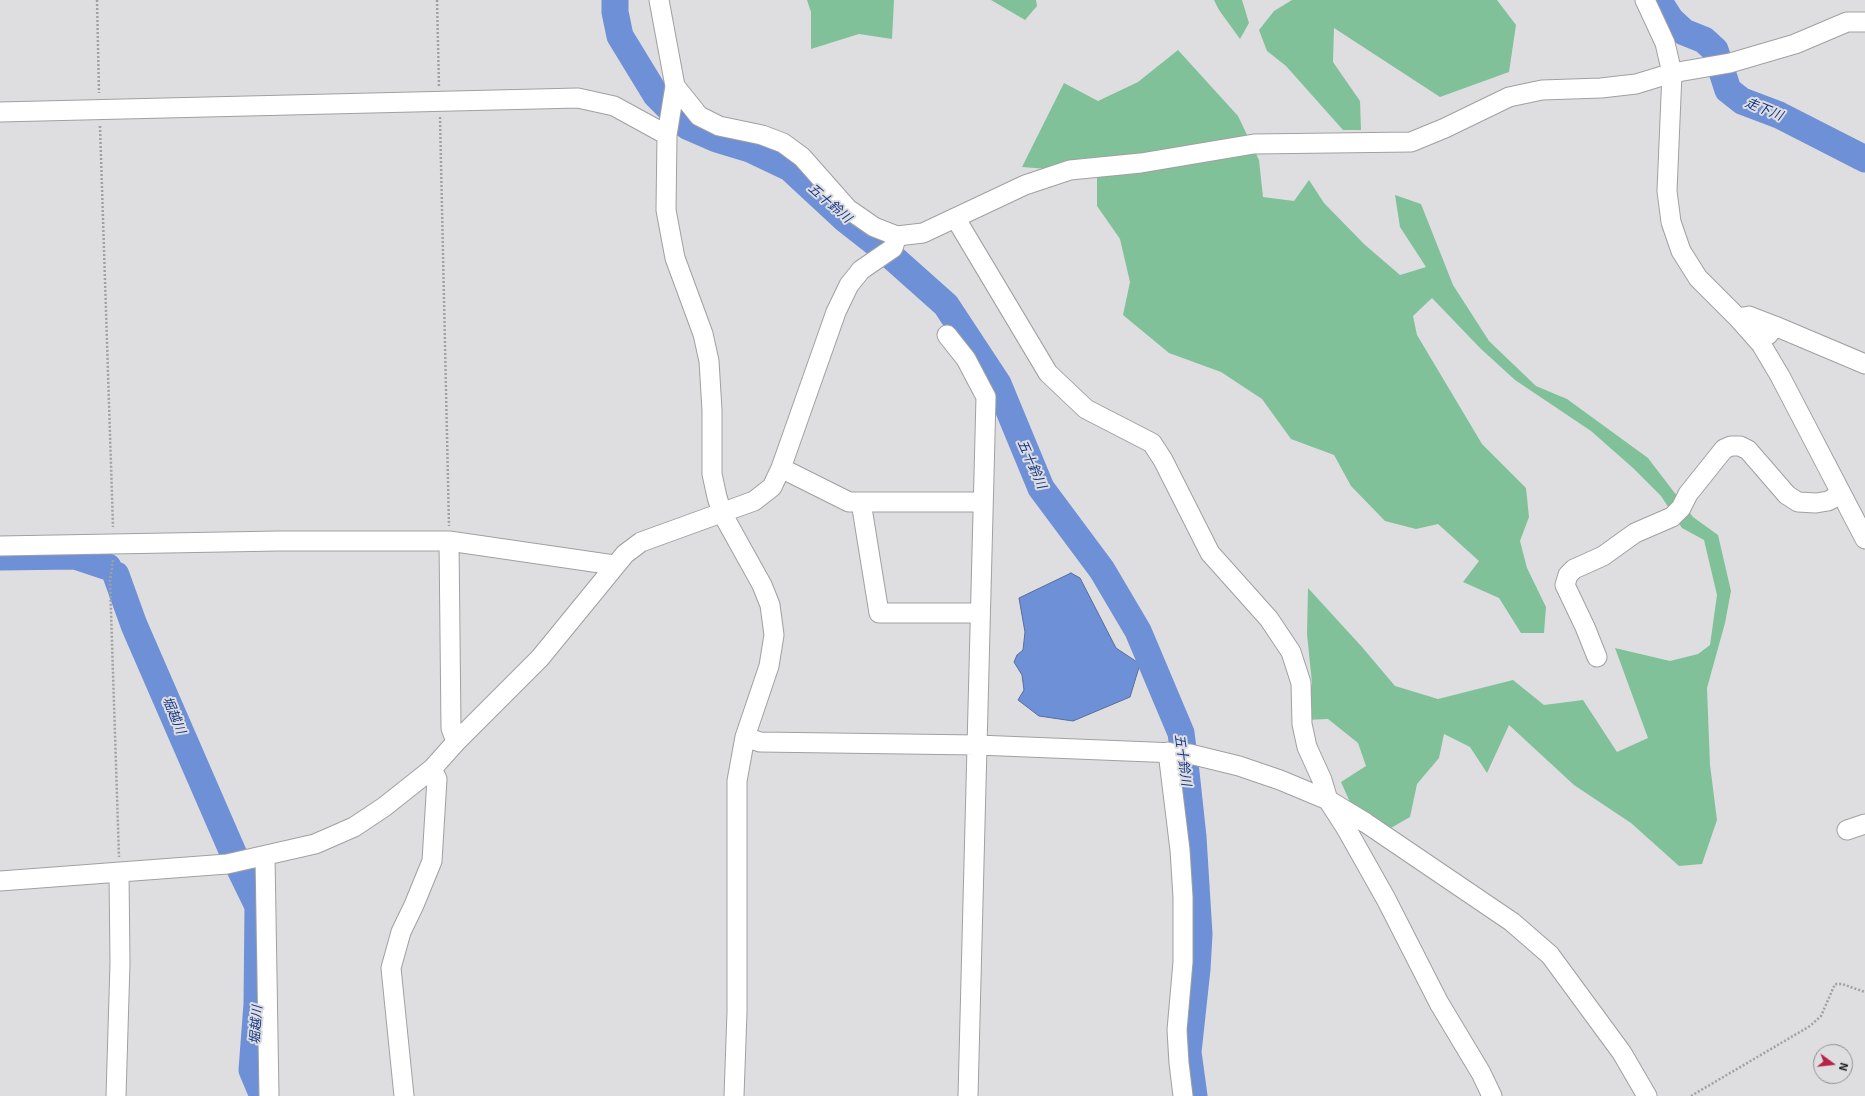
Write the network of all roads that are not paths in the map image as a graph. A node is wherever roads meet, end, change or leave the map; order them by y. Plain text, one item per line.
1 (659, 0) edge
2 (1645, 0) edge
3 (1864, 18) edge
4 (1672, 74) junction
5 (674, 92) junction
6 (0, 112) edge
7 (668, 129) junction
8 (956, 219) junction
9 (895, 242) junction
10 (1738, 318) junction
11 (1775, 326) junction
12 (947, 335) dead end
13 (1761, 344) junction
14 (1865, 364) edge
15 (781, 468) junction
16 (1841, 494) junction
17 (861, 502) junction
18 (983, 502) junction
19 (722, 513) junction
20 (1865, 539) edge
21 (449, 541) junction
22 (0, 546) edge
23 (614, 565) junction
24 (980, 614) junction
25 (1598, 657) dead end
26 (745, 737) junction
27 (456, 742) junction
28 (977, 745) junction
29 (1178, 753) junction
30 (432, 769) junction
31 (1328, 800) junction
32 (1865, 824) edge
33 (1847, 830) dead end
34 (265, 856) junction
35 (119, 873) junction
36 (0, 881) edge
37 (116, 1096) edge
38 (269, 1096) edge
39 (404, 1096) edge
40 (734, 1096) edge
41 (968, 1096) edge
42 (1183, 1096) edge
43 (1492, 1096) edge
44 (1647, 1096) edge

1 - 5 street
2 - 4 street
3 - 4 street
4 - 8 street
4 - 10 street
5 - 7 street
5 - 9 street
6 - 7 street
7 - 19 street
8 - 9 street
8 - 31 street
9 - 15 street
10 - 11 street
10 - 13 street
11 - 13 street
11 - 14 street
12 - 18 street
13 - 16 street
15 - 17 street
15 - 19 street
16 - 20 street
16 - 25 street
17 - 18 street
17 - 24 street
18 - 24 street
19 - 23 street
19 - 26 street
21 - 22 street
21 - 23 street
21 - 27 street
23 - 27 street
24 - 28 street
26 - 28 street
26 - 40 street
27 - 30 street
28 - 29 street
28 - 41 street
29 - 31 street
29 - 42 street
30 - 34 street
30 - 39 street
31 - 43 street
31 - 44 street
32 - 33 street
34 - 35 street
34 - 38 street
35 - 36 street
35 - 37 street

